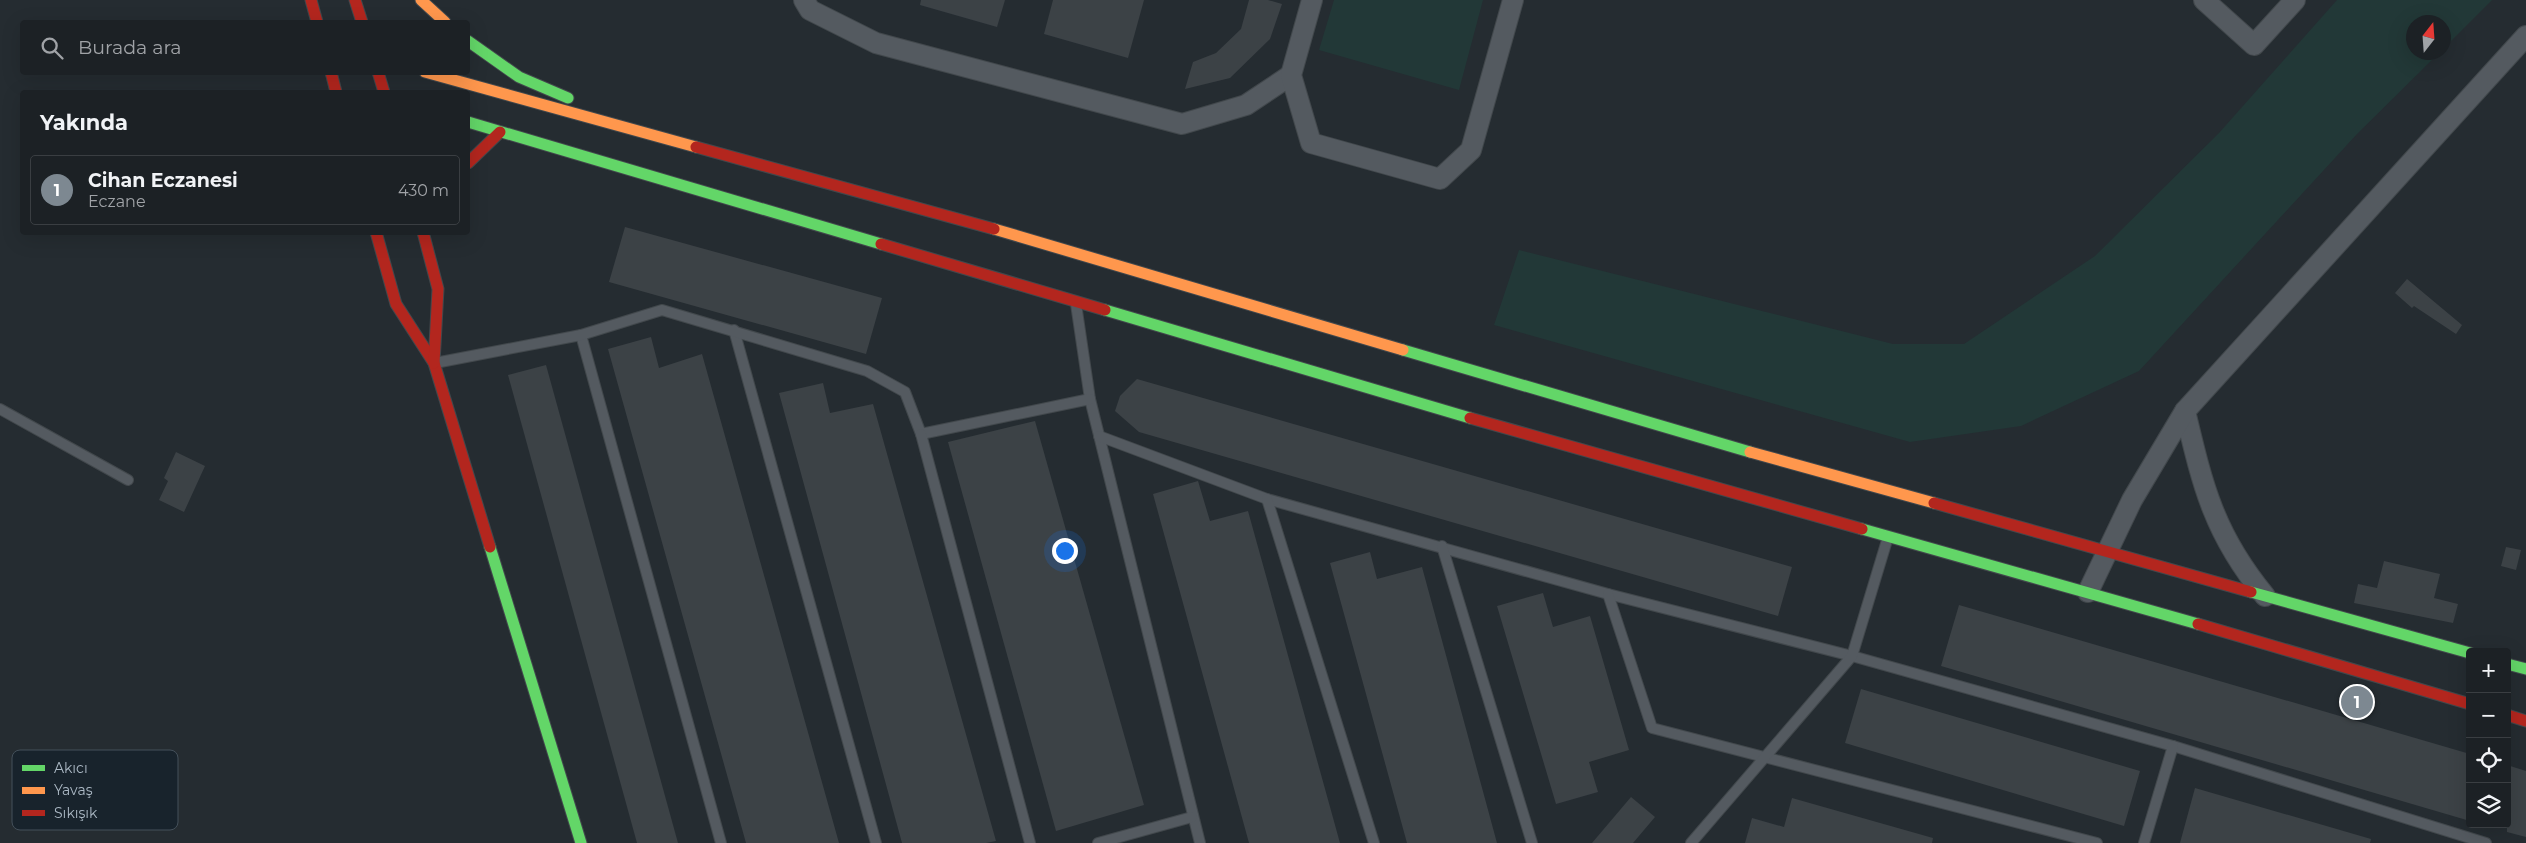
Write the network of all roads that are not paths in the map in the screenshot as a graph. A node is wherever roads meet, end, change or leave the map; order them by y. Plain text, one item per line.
1 (310, 0) edge
2 (355, 0) edge
3 (422, 0) edge
4 (804, 0) edge
5 (1312, 0) edge
6 (1513, 0) edge
7 (2204, 0) edge
8 (2295, 0) edge
9 (316, 20) edge
10 (361, 20) edge
11 (443, 20) edge
12 (2526, 36) edge
13 (470, 42) edge
14 (332, 75) edge
15 (379, 75) edge
16 (436, 75) edge
17 (1291, 75) junction
18 (336, 90) edge
19 (383, 90) edge
20 (470, 123) edge
21 (500, 132) junction
22 (656, 138) junction
23 (470, 161) edge
24 (377, 235) edge
25 (424, 235) edge
26 (1075, 302) junction
27 (734, 330) junction
28 (581, 335) junction
29 (434, 363) junction
30 (1090, 399) junction
31 (0, 409) edge
32 (2185, 411) junction
33 (921, 434) junction
34 (1099, 436) junction
35 (128, 480) dead end
36 (1267, 499) junction
37 (1888, 537) junction
38 (1442, 546) junction
39 (2107, 553) junction
40 (2088, 592) junction
41 (1608, 594) junction
42 (2265, 596) junction
43 (2466, 652) edge
44 (1852, 656) junction
45 (2511, 665) edge
46 (2526, 669) edge
47 (2466, 703) edge
48 (2511, 716) edge
49 (2526, 721) edge
50 (2173, 746) junction
51 (1766, 758) junction
52 (1192, 817) junction
53 (581, 843) edge
54 (721, 843) edge
55 (876, 843) edge
56 (1030, 843) edge
57 (1098, 843) edge
58 (1200, 843) edge
59 (1374, 843) edge
60 (1532, 843) edge
61 (1691, 843) edge
62 (2097, 843) edge
63 (2144, 843) edge
64 (2486, 843) edge

1 - 9 street
2 - 10 street
3 - 11 street
4 - 17 street
5 - 17 street
6 - 17 street
7 - 8 street
12 - 32 street
13 - 22 street
14 - 18 street
15 - 19 street
16 - 22 street
20 - 21 street
21 - 23 street
21 - 26 street
22 - 39 street
24 - 29 street
25 - 29 street
26 - 30 lane
26 - 37 street
27 - 28 lane
27 - 33 lane
27 - 55 lane
28 - 29 lane
28 - 54 lane
29 - 53 street
30 - 33 lane
30 - 34 lane
31 - 35 lane
32 - 39 street
32 - 42 street
33 - 56 lane
34 - 36 lane
34 - 52 lane
36 - 38 lane
36 - 59 lane
37 - 40 street
37 - 44 lane
38 - 41 lane
38 - 60 lane
39 - 40 street
39 - 42 street
40 - 47 street
41 - 44 lane
41 - 51 lane
42 - 43 street
44 - 50 lane
44 - 51 lane
45 - 46 street
48 - 49 street
50 - 63 lane
50 - 64 lane
51 - 61 lane
51 - 62 lane
52 - 57 lane
52 - 58 lane

